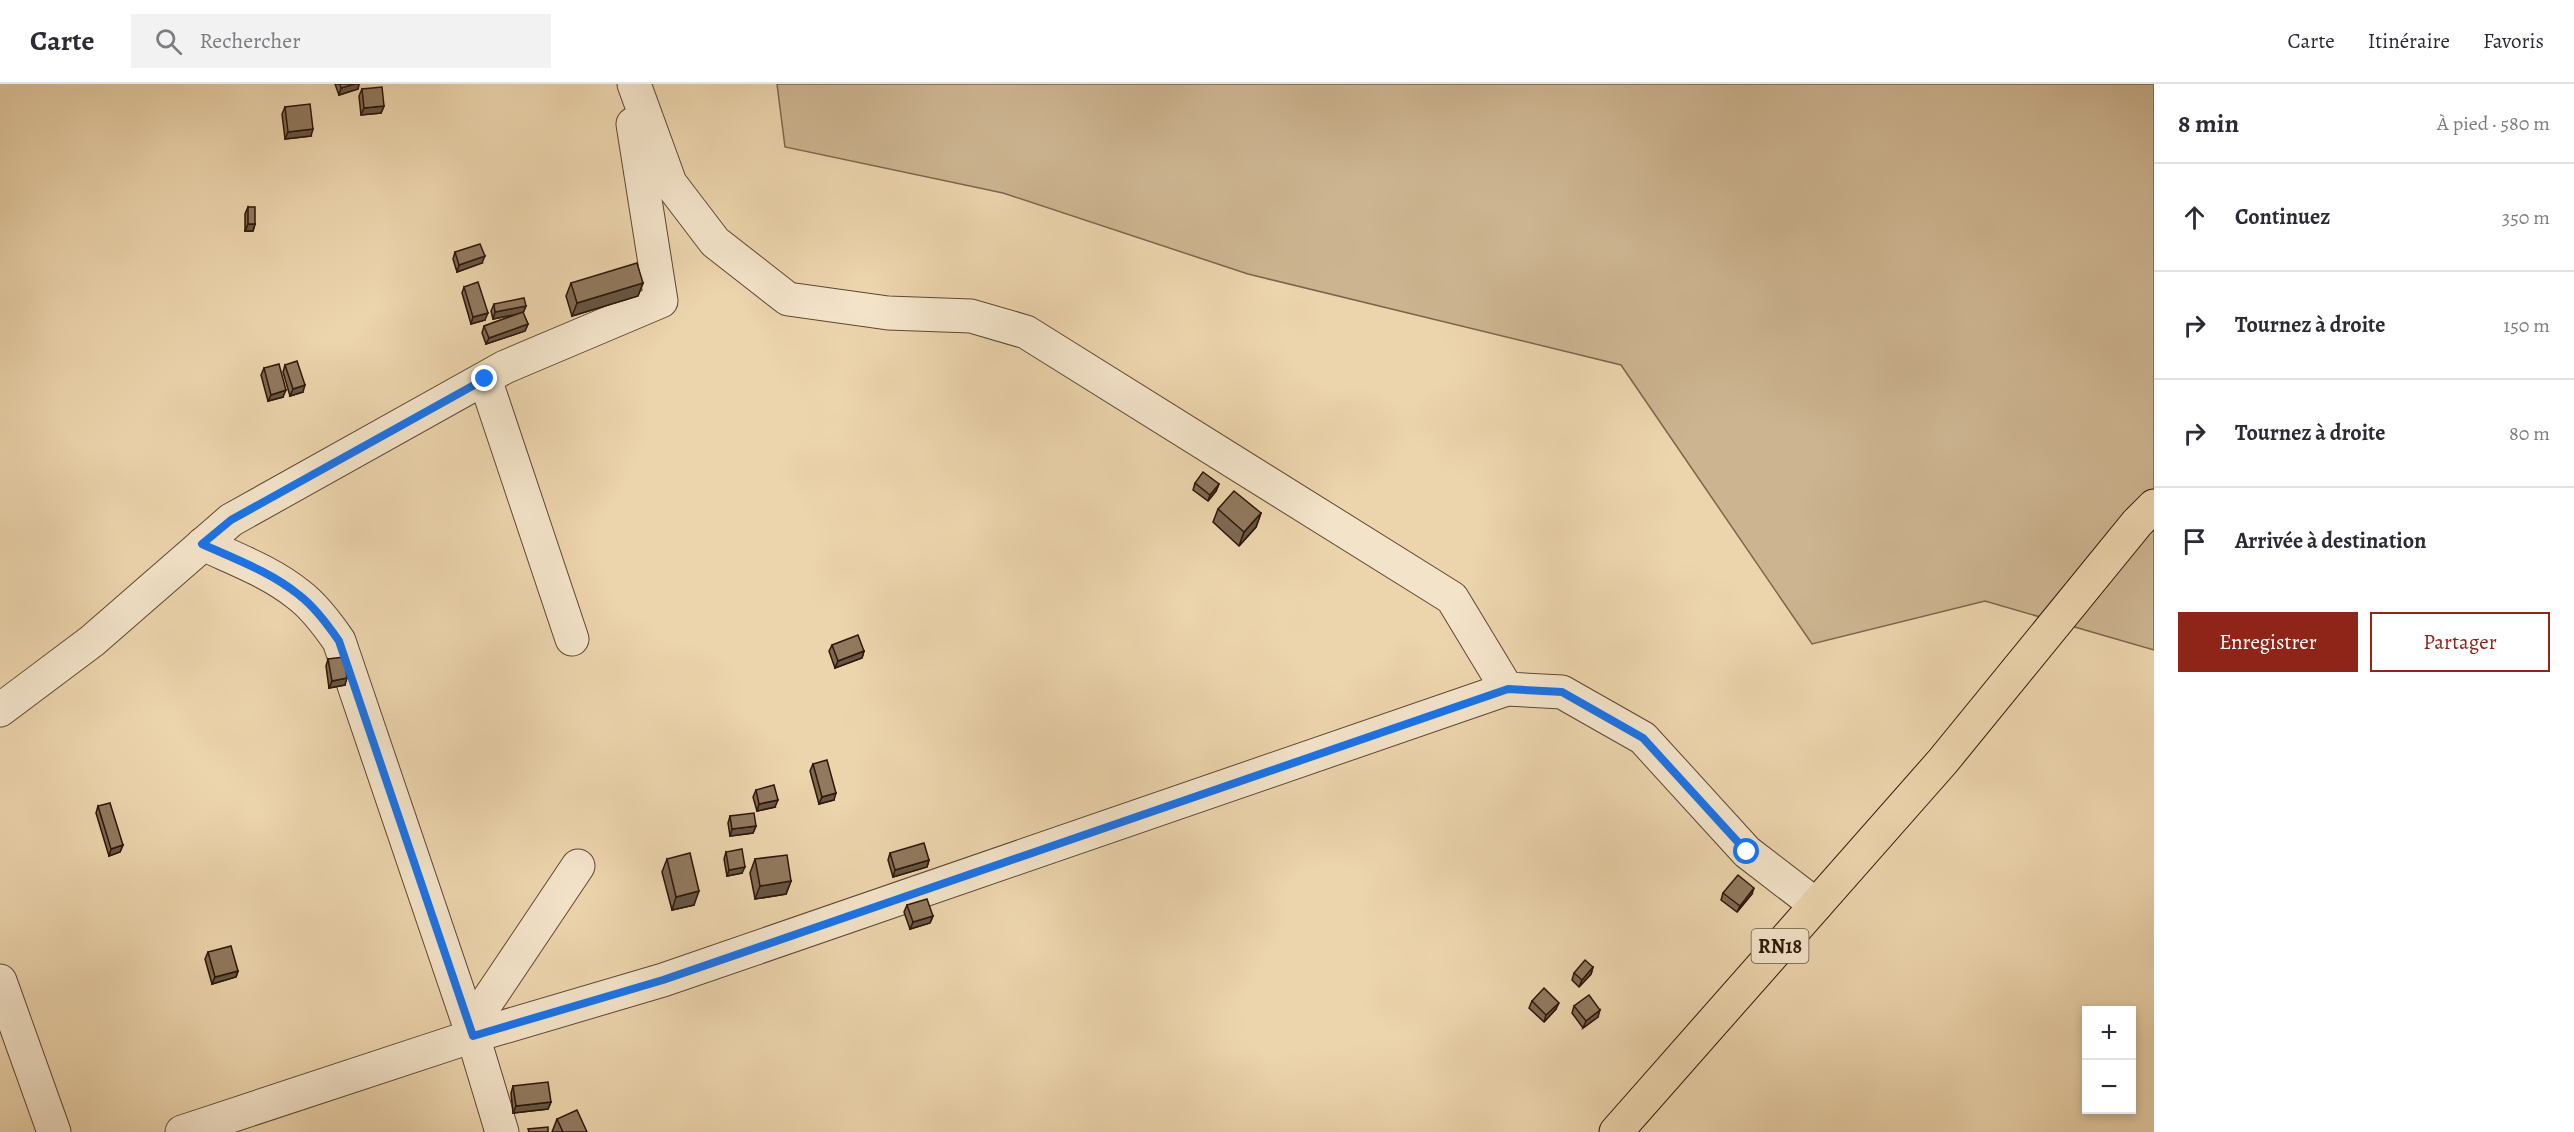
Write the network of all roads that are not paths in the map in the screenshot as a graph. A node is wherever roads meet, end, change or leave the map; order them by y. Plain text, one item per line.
1 (627, 84) edge
2 (634, 84) edge
3 (485, 379) junction
4 (2146, 514) edge
5 (202, 544) junction
6 (572, 639) dead end
7 (1508, 689) junction
8 (0, 710) edge
9 (578, 866) dead end
10 (1816, 905) junction
11 (0, 981) edge
12 (473, 1036) junction
13 (54, 1132) edge
14 (182, 1132) edge
15 (502, 1132) edge
16 (1616, 1132) edge

1 - 3 street
2 - 7 street
3 - 5 street
3 - 6 street
4 - 10 main road, RN18
5 - 8 street
5 - 12 street
7 - 10 street
7 - 12 street
9 - 12 street
10 - 16 main road, RN18
11 - 13 street
12 - 14 street
12 - 15 street

